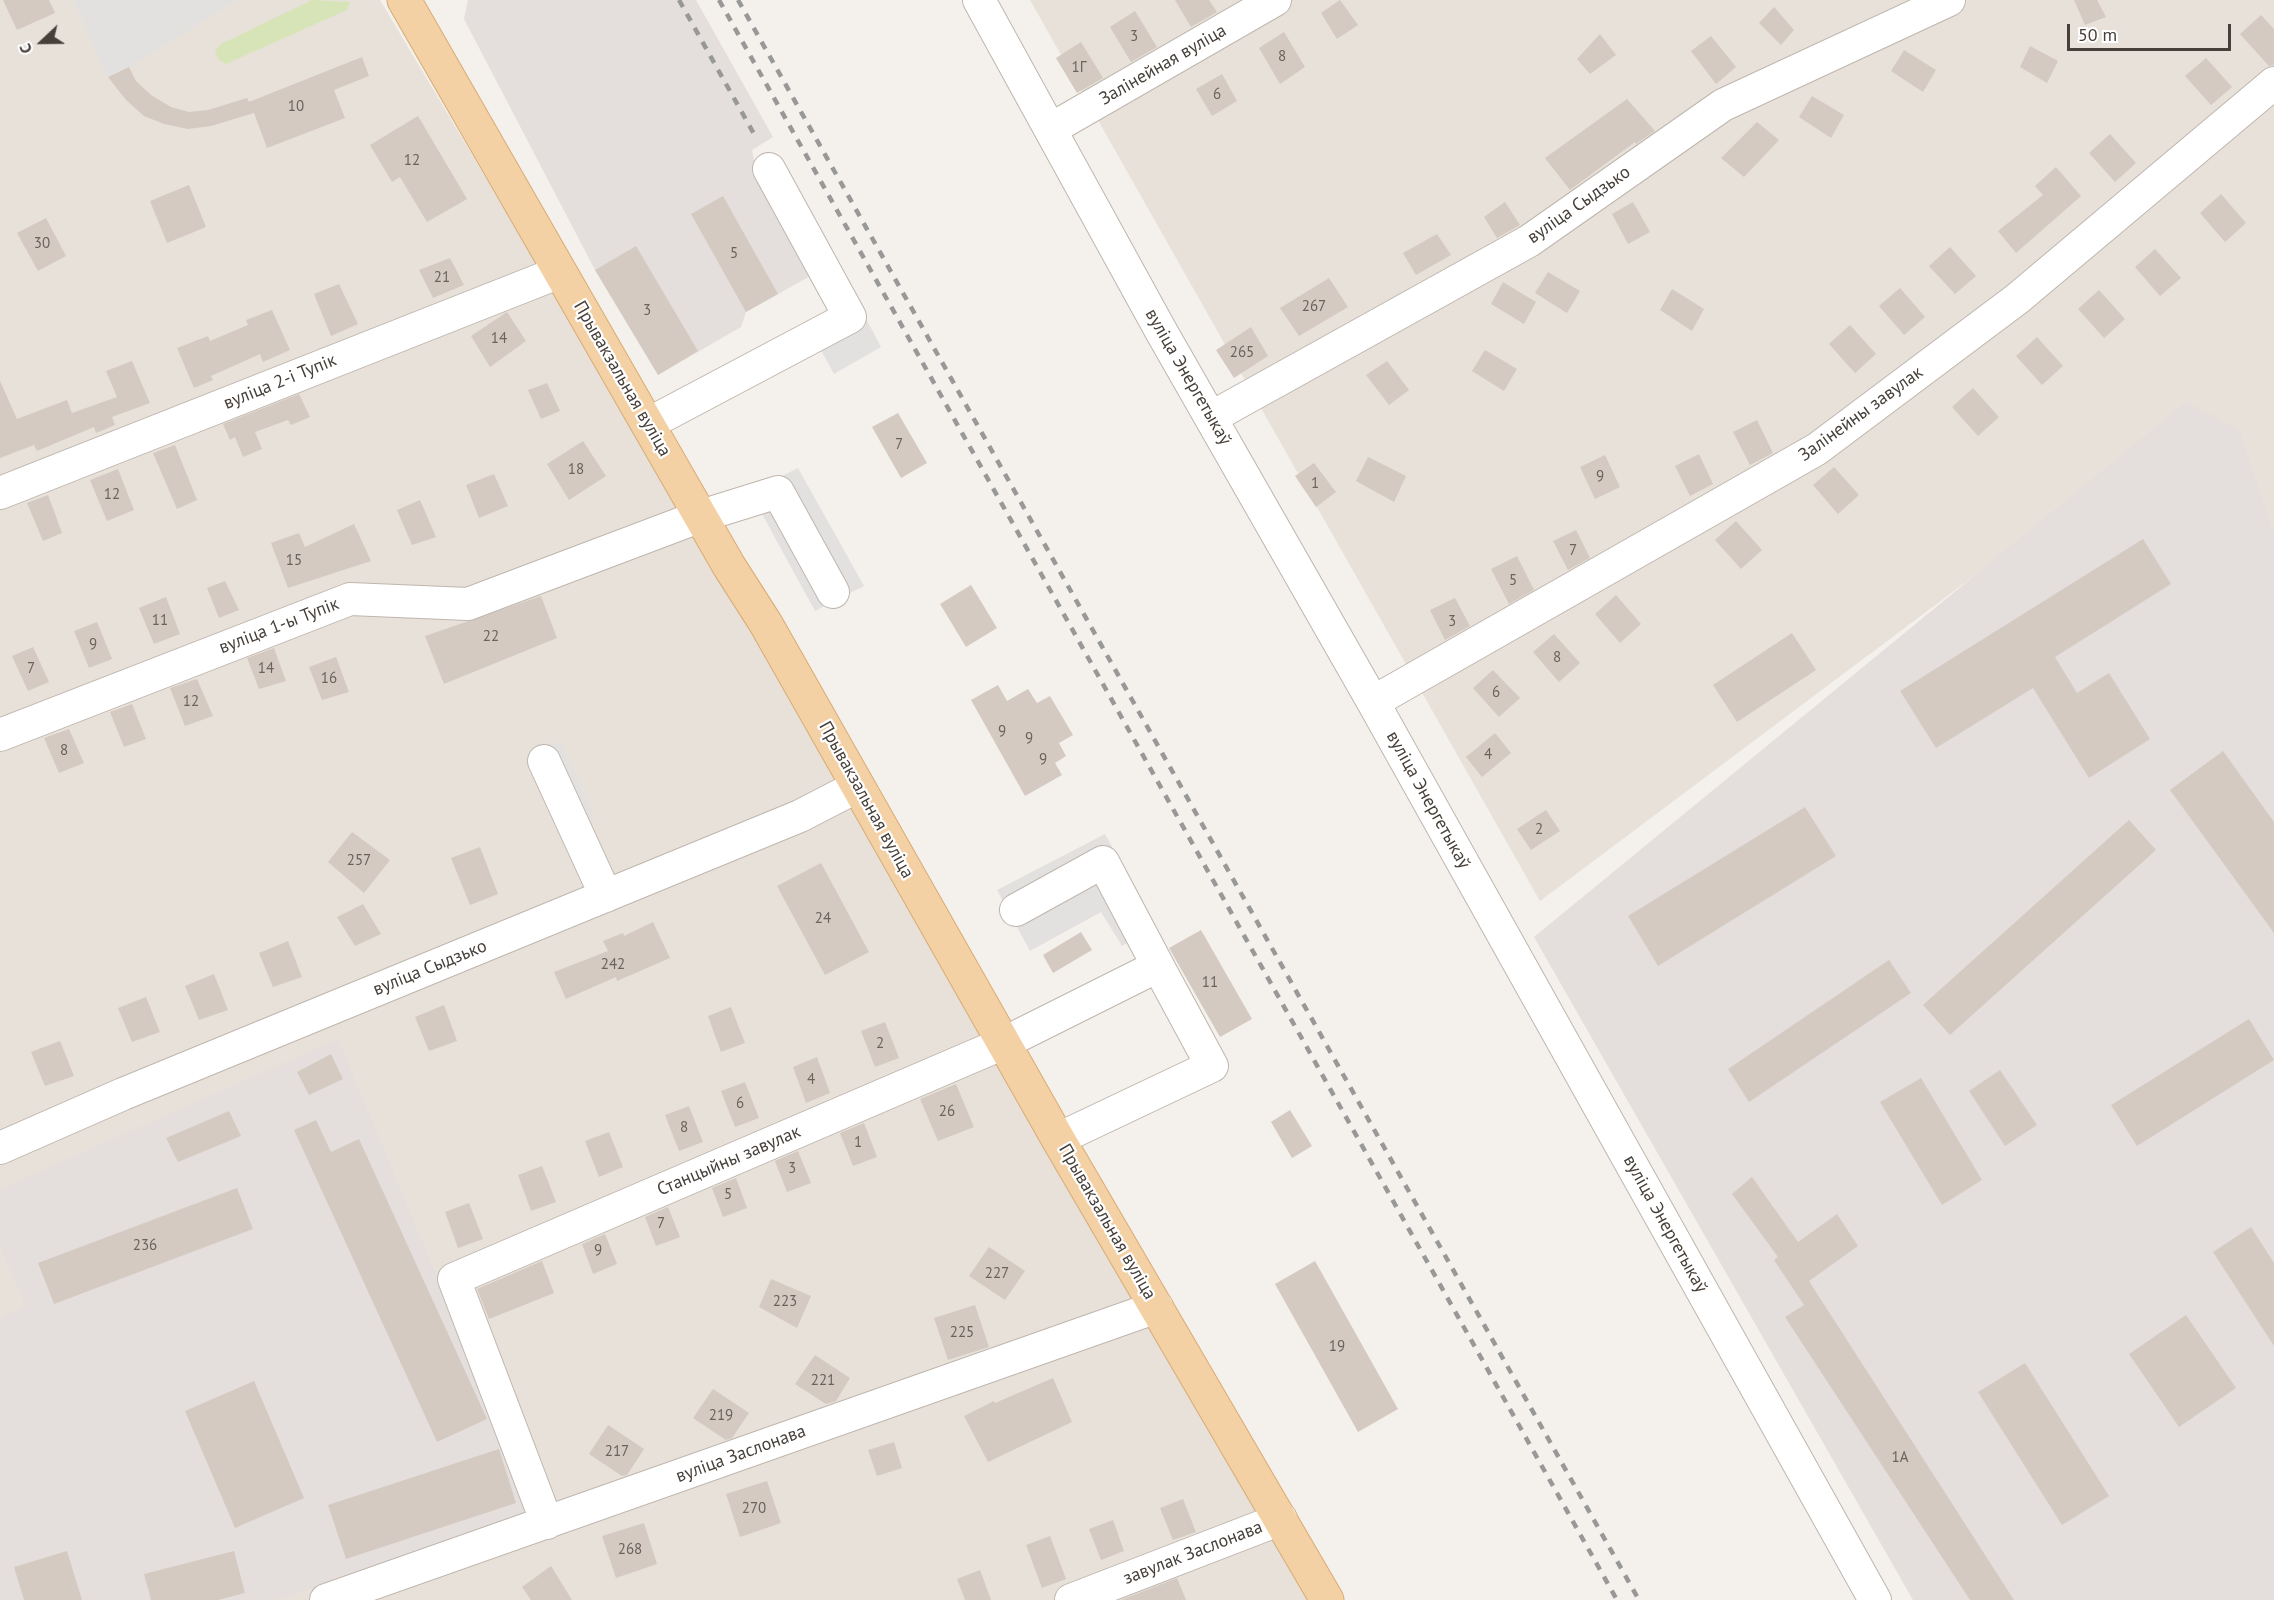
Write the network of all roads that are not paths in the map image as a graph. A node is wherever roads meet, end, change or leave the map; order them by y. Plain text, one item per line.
1 (404, 0) edge
2 (980, 0) edge
3 (1275, 0) edge
4 (1949, 0) edge
5 (2274, 83) edge
6 (1051, 129) junction
7 (769, 169) dead end
8 (560, 272) junction
9 (1212, 417) junction
10 (648, 424) junction
11 (0, 492) edge
12 (701, 516) junction
13 (833, 592) dead end
14 (1373, 702) junction
15 (0, 735) edge
16 (544, 761) dead end
17 (858, 786) junction
18 (606, 896) junction
19 (1016, 910) dead end
20 (1158, 966) junction
21 (1004, 1043) junction
22 (1058, 1139) junction
23 (0, 1148) edge
24 (1157, 1307) junction
25 (1281, 1519) junction
26 (547, 1523) junction
27 (326, 1600) edge
28 (1071, 1600) edge
29 (1327, 1600) edge
30 (1875, 1600) edge

1 - 8 main road, Прывакзальная вуліца
2 - 6 street, вуліца Энергетыкаў
3 - 6 street, Залінейная вуліца
4 - 9 street, вуліца Сыдзько
5 - 14 street, Залінейны завулак
6 - 9 street, вуліца Энергетыкаў
7 - 10 street
8 - 10 main road, Прывакзальная вуліца
8 - 11 street, вуліца 2-і Тупік
9 - 14 street, вуліца Энергетыкаў
10 - 12 main road, Прывакзальная вуліца
12 - 13 street, вуліца 1-ы Тупік
12 - 15 street, вуліца 1-ы Тупік
12 - 17 main road, Прывакзальная вуліца
14 - 30 street, вуліца Энергетыкаў
16 - 18 street
17 - 18 street, вуліца Сыдзько
17 - 21 main road, Прывакзальная вуліца
18 - 23 street, вуліца Сыдзько
19 - 20 street
20 - 21 street, Станцыйны завулак
20 - 22 street
21 - 22 main road, Прывакзальная вуліца
21 - 26 street, Станцыйны завулак
22 - 24 main road, Прывакзальная вуліца
24 - 25 main road, Прывакзальная вуліца
24 - 26 street, вуліца Заслонава
25 - 28 street, завулак Заслонава
25 - 29 main road, Прывакзальная вуліца
26 - 27 street, вуліца Заслонава

